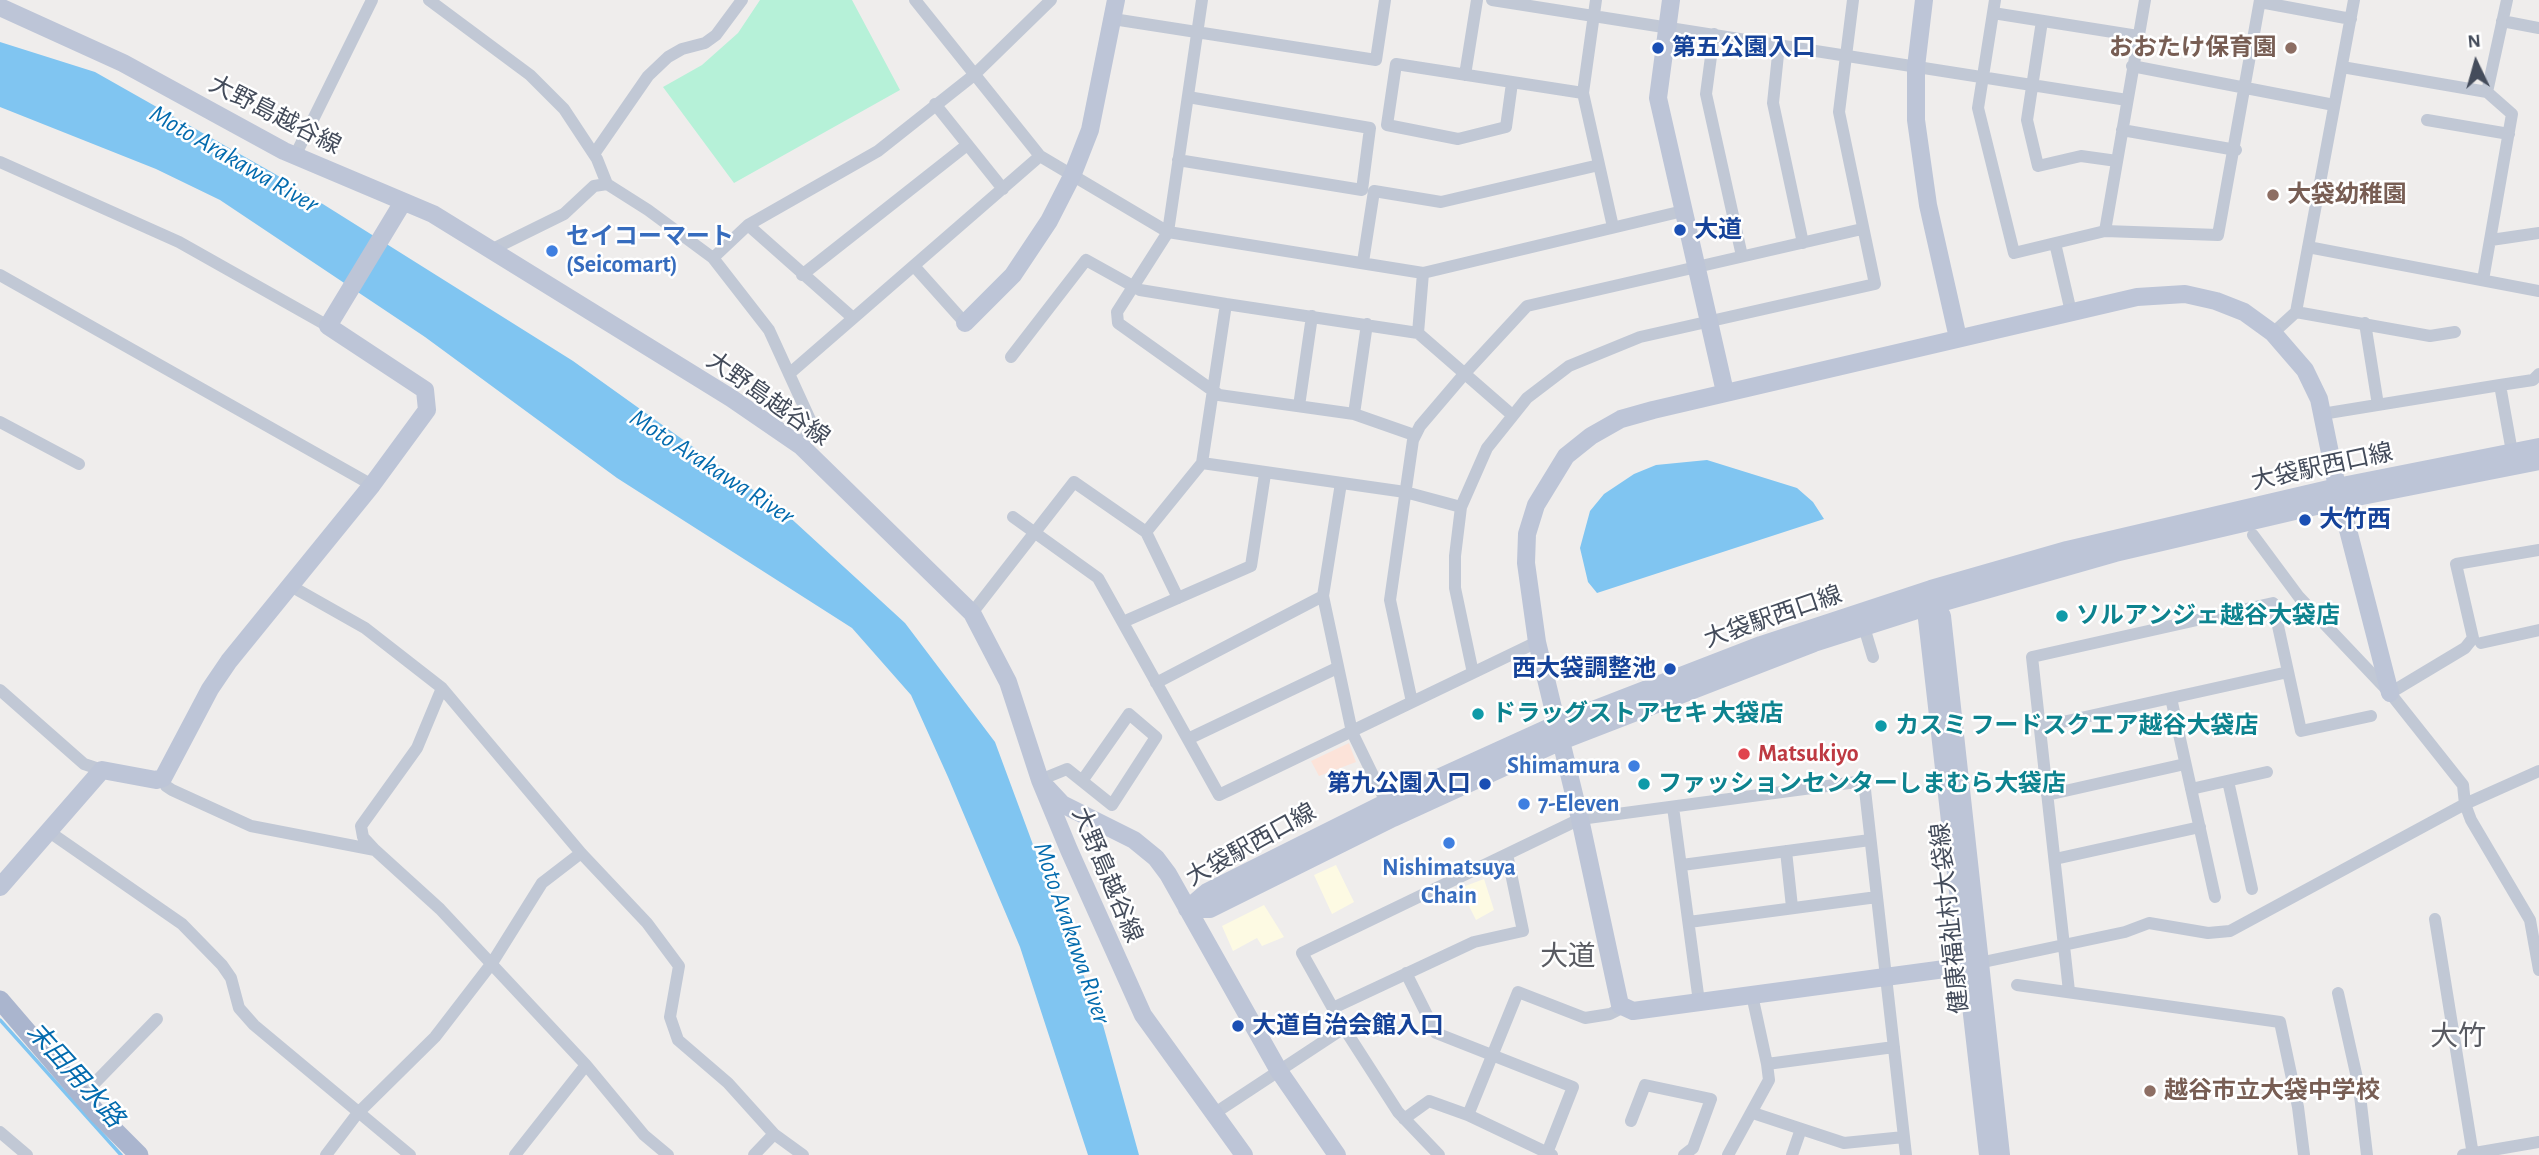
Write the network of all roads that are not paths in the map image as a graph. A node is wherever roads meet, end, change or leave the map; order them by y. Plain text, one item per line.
1 (372, 0) edge
2 (429, 0) edge
3 (741, 0) edge
4 (915, 0) edge
5 (1051, 0) edge
6 (1116, 0) edge
7 (1202, 0) edge
8 (1385, 0) edge
9 (1477, 0) edge
10 (1492, 0) edge
11 (1596, 0) edge
12 (1671, 0) edge
13 (1853, 0) edge
14 (1924, 0) edge
15 (2145, 0) edge
16 (2354, 0) edge
17 (2507, 0) edge
18 (2260, 1) edge
19 (0, 7) edge
20 (1994, 7) edge
21 (1594, 16) junction
22 (1113, 19) junction
23 (2351, 19) junction
24 (2042, 22) junction
25 (2502, 22) junction
26 (1667, 27) junction
27 (2539, 28) edge
28 (1197, 33) junction
29 (1714, 34) junction
30 (2138, 36) junction
31 (1779, 45) junction
32 (1846, 55) junction
33 (2132, 66) junction
34 (1916, 67) junction
35 (2342, 68) junction
36 (974, 75) junction
37 (1465, 75) junction
38 (1983, 76) junction
39 (1512, 83) junction
40 (2032, 84) junction
41 (2246, 88) junction
42 (2487, 92) junction
43 (1583, 93) junction
44 (1188, 97) junction
45 (2127, 100) junction
46 (935, 104) junction
47 (2334, 105) junction
48 (2427, 120) dead end
49 (2122, 130) junction
50 (2509, 134) junction
51 (967, 145) junction
52 (2235, 150) junction
53 (594, 154) junction
54 (295, 156) junction
55 (1040, 156) junction
56 (1178, 160) junction
57 (0, 162) edge
58 (2117, 162) junction
59 (1599, 165) junction
60 (1072, 176) junction
61 (607, 184) junction
62 (1003, 189) junction
63 (403, 202) junction
64 (1683, 211) junction
65 (748, 225) junction
66 (1612, 227) junction
67 (1863, 229) junction
68 (2105, 231) junction
69 (1168, 232) junction
70 (2539, 233) edge
71 (2491, 240) junction
72 (1803, 243) junction
73 (2055, 243) junction
74 (2308, 247) junction
75 (493, 248) junction
76 (1742, 256) junction
77 (713, 258) junction
78 (1363, 262) junction
79 (914, 266) junction
80 (1697, 267) junction
81 (1423, 273) junction
82 (0, 275) edge
83 (802, 275) junction
84 (2483, 280) junction
85 (1134, 288) junction
86 (2539, 290) edge
87 (1226, 303) junction
88 (2071, 312) junction
89 (2296, 312) junction
90 (1312, 316) junction
91 (853, 318) junction
92 (1709, 321) junction
93 (965, 323) joint
94 (2365, 323) junction
95 (1367, 324) junction
96 (328, 326) junction
97 (1418, 332) junction
98 (2273, 332) junction
99 (2455, 332) dead end
100 (1958, 338) junction
101 (1011, 357) dead end
102 (1466, 372) junction
103 (789, 374) junction
104 (2539, 374) edge
105 (2500, 385) junction
106 (1725, 392) junction
107 (1213, 393) junction
108 (2378, 405) junction
109 (1299, 406) junction
110 (1354, 414) junction
111 (1511, 414) junction
112 (2322, 414) junction
113 (0, 422) edge
114 (1414, 435) junction
115 (801, 446) junction
116 (2539, 447) edge
117 (2512, 452) junction
118 (2539, 461) edge
119 (1202, 463) junction
120 (79, 464) dead end
121 (1265, 474) junction
122 (1341, 483) junction
123 (372, 485) junction
124 (1405, 492) junction
125 (2340, 494) junction
126 (1461, 507) junction
127 (1013, 517) dead end
128 (1034, 532) junction
129 (1146, 533) junction
130 (2253, 535) dead end
131 (2539, 550) edge
132 (289, 585) junction
133 (1323, 596) junction
134 (1932, 597) junction
135 (1178, 598) junction
136 (972, 613) junction
137 (1123, 622) junction
138 (1864, 627) junction
139 (2539, 630) edge
140 (1537, 642) junction
141 (2481, 643) dead end
142 (1873, 657) dead end
143 (1337, 668) junction
144 (2288, 671) junction
145 (1473, 673) junction
146 (1156, 683) junction
147 (442, 688) junction
148 (0, 690) edge
149 (2390, 693) junction
150 (2171, 698) junction
151 (1412, 702) junction
152 (2371, 716) dead end
153 (2040, 727) junction
154 (1352, 732) junction
155 (1559, 732) junction
156 (1188, 738) junction
157 (2185, 764) junction
158 (102, 770) junction
159 (2539, 771) edge
160 (2267, 772) dead end
161 (163, 778) junction
162 (1040, 780) junction
163 (1082, 781) junction
164 (2228, 781) junction
165 (2191, 789) junction
166 (2047, 795) junction
167 (1386, 802) junction
168 (2465, 804) junction
169 (1673, 807) junction
170 (1580, 819) junction
171 (2200, 827) junction
172 (48, 831) junction
173 (1870, 840) junction
174 (375, 850) junction
175 (1786, 851) junction
176 (581, 853) junction
177 (1507, 854) junction
178 (2055, 859) junction
179 (1682, 865) junction
180 (0, 887) edge
181 (2252, 889) dead end
182 (1877, 897) junction
183 (2215, 897) dead end
184 (1792, 907) junction
185 (1187, 909) junction
186 (2435, 919) dead end
187 (2535, 919) edge
188 (1689, 922) junction
189 (2064, 946) junction
190 (492, 963) junction
191 (1974, 964) junction
192 (2539, 971) edge
193 (1406, 973) junction
194 (1886, 977) junction
195 (2017, 985) dead end
196 (2069, 991) junction
197 (2338, 993) dead end
198 (1752, 995) junction
199 (0, 1000) edge
200 (1699, 1002) junction
201 (1622, 1008) junction
202 (1333, 1009) junction
203 (157, 1019) dead end
204 (1344, 1028) junction
205 (1894, 1047) junction
206 (1492, 1056) junction
207 (1768, 1064) junction
208 (586, 1065) junction
209 (1279, 1071) junction
210 (82, 1096) junction
211 (1214, 1113) junction
212 (1753, 1113) junction
213 (357, 1114) junction
214 (1468, 1115) junction
215 (1404, 1119) junction
216 (1630, 1121) dead end
217 (1801, 1129) junction
218 (0, 1132) edge
219 (774, 1134) junction
220 (1903, 1137) junction
221 (2539, 1142) edge
222 (1842, 1149) edge
223 (1550, 1154) edge
224 (2470, 1154) edge
225 (27, 1155) edge
226 (139, 1155) edge
227 (326, 1155) edge
228 (410, 1155) edge
229 (515, 1155) edge
230 (668, 1155) edge
231 (754, 1155) edge
232 (803, 1155) edge
233 (1244, 1155) edge
234 (1337, 1155) edge
235 (1439, 1155) edge
236 (1684, 1155) edge
237 (1728, 1155) edge
238 (1792, 1155) edge
239 (1906, 1155) edge
240 (1988, 1155) edge
241 (2001, 1155) edge
242 (2304, 1155) edge
243 (2367, 1155) edge

1 - 54 street
2 - 53 street
3 - 53 street
4 - 36 street
5 - 36 street
6 - 22 street
7 - 28 street
8 - 28 street
9 - 37 street
10 - 21 street
11 - 21 street
12 - 26 street
13 - 32 street
14 - 34 street
15 - 30 street
16 - 23 street
17 - 25 street
18 - 23 street
18 - 41 street
19 - 54 street, 大野島越谷線
20 - 24 street
20 - 38 street
21 - 26 street
21 - 43 street
22 - 28 street
22 - 60 street
23 - 35 street
24 - 30 street
24 - 40 street
25 - 27 street
25 - 42 street
26 - 29 street
26 - 64 street
28 - 44 street
29 - 31 street
29 - 76 street
30 - 33 street
31 - 32 street
31 - 72 street
32 - 34 street
32 - 67 street
33 - 41 street
33 - 45 street
34 - 38 street
34 - 100 street
35 - 42 street
35 - 47 street
36 - 46 street
36 - 55 street
37 - 39 street
37 - 39 street
38 - 40 street
38 - 73 street
39 - 43 street
40 - 45 street
40 - 58 street
41 - 47 street
41 - 52 street
42 - 50 street
43 - 59 street
44 - 56 street
44 - 56 street
45 - 49 street
46 - 51 street
46 - 65 street
47 - 74 street
48 - 50 street
49 - 52 street
49 - 58 street
50 - 71 street
51 - 62 street
51 - 83 street
52 - 68 street
53 - 61 street
54 - 63 street, 大野島越谷線
55 - 60 street
55 - 62 street
56 - 69 street
57 - 96 street
58 - 68 street
59 - 66 street
59 - 78 street
60 - 69 street
60 - 93 street
61 - 75 street
61 - 77 street
62 - 79 street
63 - 75 street, 大野島越谷線
63 - 96 street
64 - 66 street
64 - 80 street
65 - 77 street
65 - 83 street
66 - 81 street
67 - 72 street
67 - 92 street
68 - 73 street
69 - 78 street
69 - 85 street
70 - 71 street
71 - 84 street
72 - 76 street
73 - 88 street
74 - 84 street
74 - 89 street
75 - 115 street, 大野島越谷線
76 - 80 street
77 - 103 street
78 - 81 street
79 - 91 street
79 - 93 street
80 - 92 street
80 - 102 street
81 - 97 street
82 - 123 street
83 - 91 street
84 - 86 street
85 - 87 street
85 - 101 street
85 - 107 street
87 - 90 street
87 - 107 street
88 - 98 street
88 - 100 street
89 - 94 street
89 - 98 street
90 - 95 street
90 - 109 street
91 - 103 street
92 - 106 street
92 - 111 street
94 - 99 street
94 - 108 street
95 - 97 street
95 - 110 street
96 - 123 street
97 - 102 street
98 - 112 street
100 - 106 street
102 - 111 street
102 - 114 street
103 - 115 street
104 - 105 street
105 - 108 street
105 - 117 street
106 - 140 street
107 - 109 street
107 - 119 street
108 - 112 street
109 - 110 street
110 - 114 street
111 - 126 street
112 - 125 street
113 - 120 street
114 - 124 street
115 - 136 street, 大野島越谷線
116 - 117 street, 大袋駅西口線
117 - 125 street, 大袋駅西口線
118 - 125 street, 大袋駅西口線
119 - 121 street
119 - 129 street
121 - 122 street
121 - 135 street
122 - 124 street
122 - 133 street
123 - 132 street
124 - 126 street
124 - 151 street
125 - 134 street, 大袋駅西口線
125 - 149 street
126 - 145 street
127 - 128 street
128 - 129 street
128 - 136 street
128 - 137 street
129 - 135 street
130 - 149 street
131 - 149 street
132 - 147 street
132 - 161 street
133 - 143 street
133 - 146 street
134 - 138 street, 大袋駅西口線
134 - 155 street, 大袋駅西口線
134 - 191 street, 健康福祉村大袋線
135 - 137 street
136 - 162 street, 大野島越谷線
137 - 146 street
138 - 142 street
138 - 155 street, 大袋駅西口線
139 - 141 street
140 - 145 street
140 - 155 street
143 - 154 street
143 - 156 street
144 - 150 street
144 - 152 street
144 - 153 street
145 - 151 street
146 - 156 street
147 - 174 street
147 - 176 street
148 - 158 street
149 - 168 street
150 - 153 street
150 - 157 street
151 - 154 street
153 - 166 street
154 - 156 street
154 - 167 street
155 - 167 street, 大袋駅西口線
155 - 170 street
155 - 185 street, 大袋駅西口線
157 - 165 street
157 - 166 street
158 - 161 street
158 - 172 street
159 - 168 street
160 - 164 street
161 - 174 street
162 - 163 street
162 - 185 street
162 - 211 street, 大野島越谷線
163 - 163 street
164 - 165 street
164 - 181 street
165 - 171 street
166 - 178 street
167 - 185 street, 大袋駅西口線
168 - 187 street
168 - 189 street
169 - 170 street
169 - 173 street
169 - 179 street
170 - 177 street
170 - 201 street
171 - 178 street
171 - 183 street
172 - 180 street
172 - 213 street
173 - 175 street
173 - 182 street
174 - 190 street
175 - 179 street
175 - 184 street
176 - 190 street
176 - 219 street
177 - 193 street
177 - 202 street
178 - 189 street
179 - 188 street
182 - 184 street
182 - 194 street
184 - 188 street
185 - 209 street
186 - 224 street
187 - 192 street
188 - 200 street
189 - 191 street
189 - 196 street
190 - 208 street
190 - 213 street
191 - 194 street
191 - 240 street, 健康福祉村大袋線
191 - 241 street, 健康福祉村大袋線
193 - 202 street
193 - 206 street
194 - 198 street
194 - 205 street
195 - 196 street
196 - 242 street
197 - 243 street
198 - 200 street
198 - 207 street
199 - 210 main road
200 - 201 street
201 - 206 street
202 - 204 street
203 - 210 street
204 - 209 street
204 - 215 street
205 - 207 street
205 - 220 street
206 - 214 street
206 - 223 street
207 - 212 street
208 - 229 street
208 - 230 street
209 - 211 street
209 - 234 street
210 - 226 main road
211 - 233 street, 大野島越谷線
212 - 217 street
212 - 237 street
213 - 227 street
213 - 228 street
214 - 215 street
214 - 223 street
215 - 235 street
216 - 236 street
217 - 222 street
217 - 238 street
218 - 225 street
219 - 231 street
219 - 232 street
220 - 222 street
220 - 239 street
221 - 224 street

